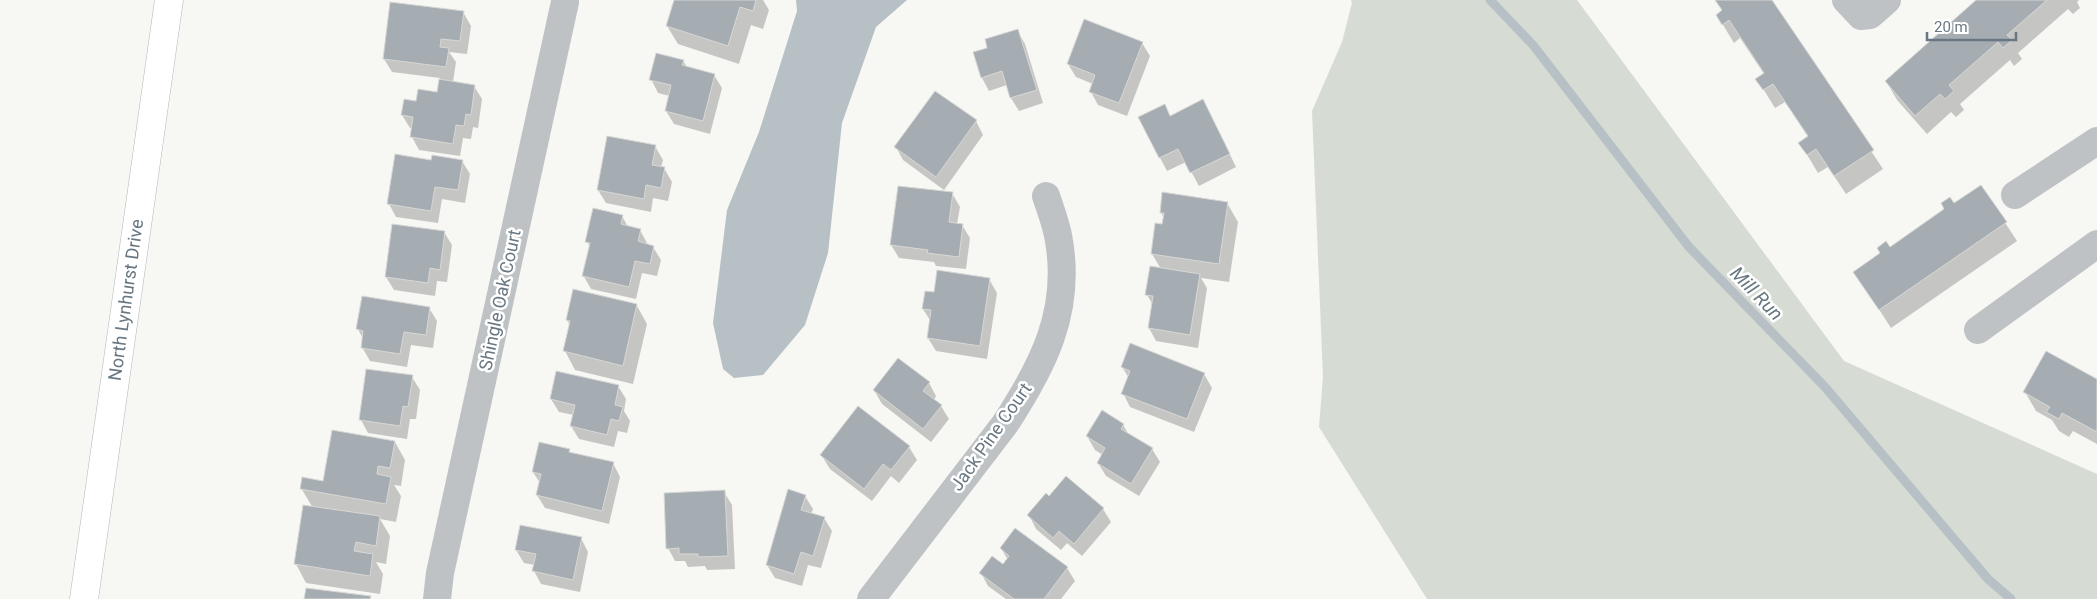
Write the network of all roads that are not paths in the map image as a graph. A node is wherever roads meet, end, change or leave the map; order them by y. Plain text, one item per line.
1 (169, 0) edge
2 (1846, 0) edge
3 (1887, 0) edge
4 (565, 2) dead end
5 (2097, 141) edge
6 (2015, 195) dead end
7 (1046, 196) dead end
8 (2097, 244) edge
9 (1978, 330) dead end
10 (84, 599) edge
11 (437, 599) edge
12 (871, 599) edge

1 - 10 main road, North Lynhurst Drive
2 - 3 street
4 - 11 street, Shingle Oak Court
5 - 6 street
7 - 12 street, Jack Pine Court
8 - 9 street

